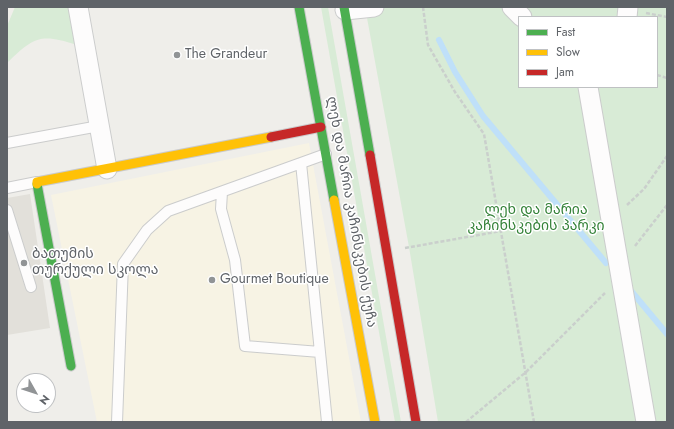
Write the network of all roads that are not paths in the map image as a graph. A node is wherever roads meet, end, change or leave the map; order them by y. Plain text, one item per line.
1 (78, 7) edge
2 (299, 7) edge
3 (374, 7) edge
4 (512, 7) edge
5 (344, 9) edge
6 (521, 16) edge
7 (588, 88) edge
8 (99, 126) junction
9 (322, 127) junction
10 (7, 143) edge
11 (326, 154) junction
12 (301, 164) junction
13 (107, 169) junction
14 (37, 182) junction
15 (7, 188) edge
16 (222, 192) junction
17 (7, 212) edge
18 (31, 287) dead end
19 (320, 352) junction
20 (71, 366) dead end
21 (117, 422) edge
22 (327, 422) edge
23 (375, 422) edge
24 (416, 422) edge
25 (646, 422) edge

1 - 8 street
2 - 9 main road, ლეხ და მარია კაჩინსკების ქუჩა
3 - 5 street
4 - 6 street
5 - 24 main road, ლეხ და მარია კაჩინსკების ქუჩა
7 - 25 street
8 - 10 lane
8 - 13 street
9 - 11 main road, ლეხ და მარია კაჩინსკების ქუჩა
9 - 13 main road
11 - 12 lane
11 - 23 main road, ლეხ და მარია კაჩინსკების ქუჩა
12 - 16 lane
12 - 19 lane
13 - 14 main road
14 - 15 lane
14 - 20 main road
16 - 19 lane
16 - 21 lane
17 - 18 lane
19 - 22 lane

